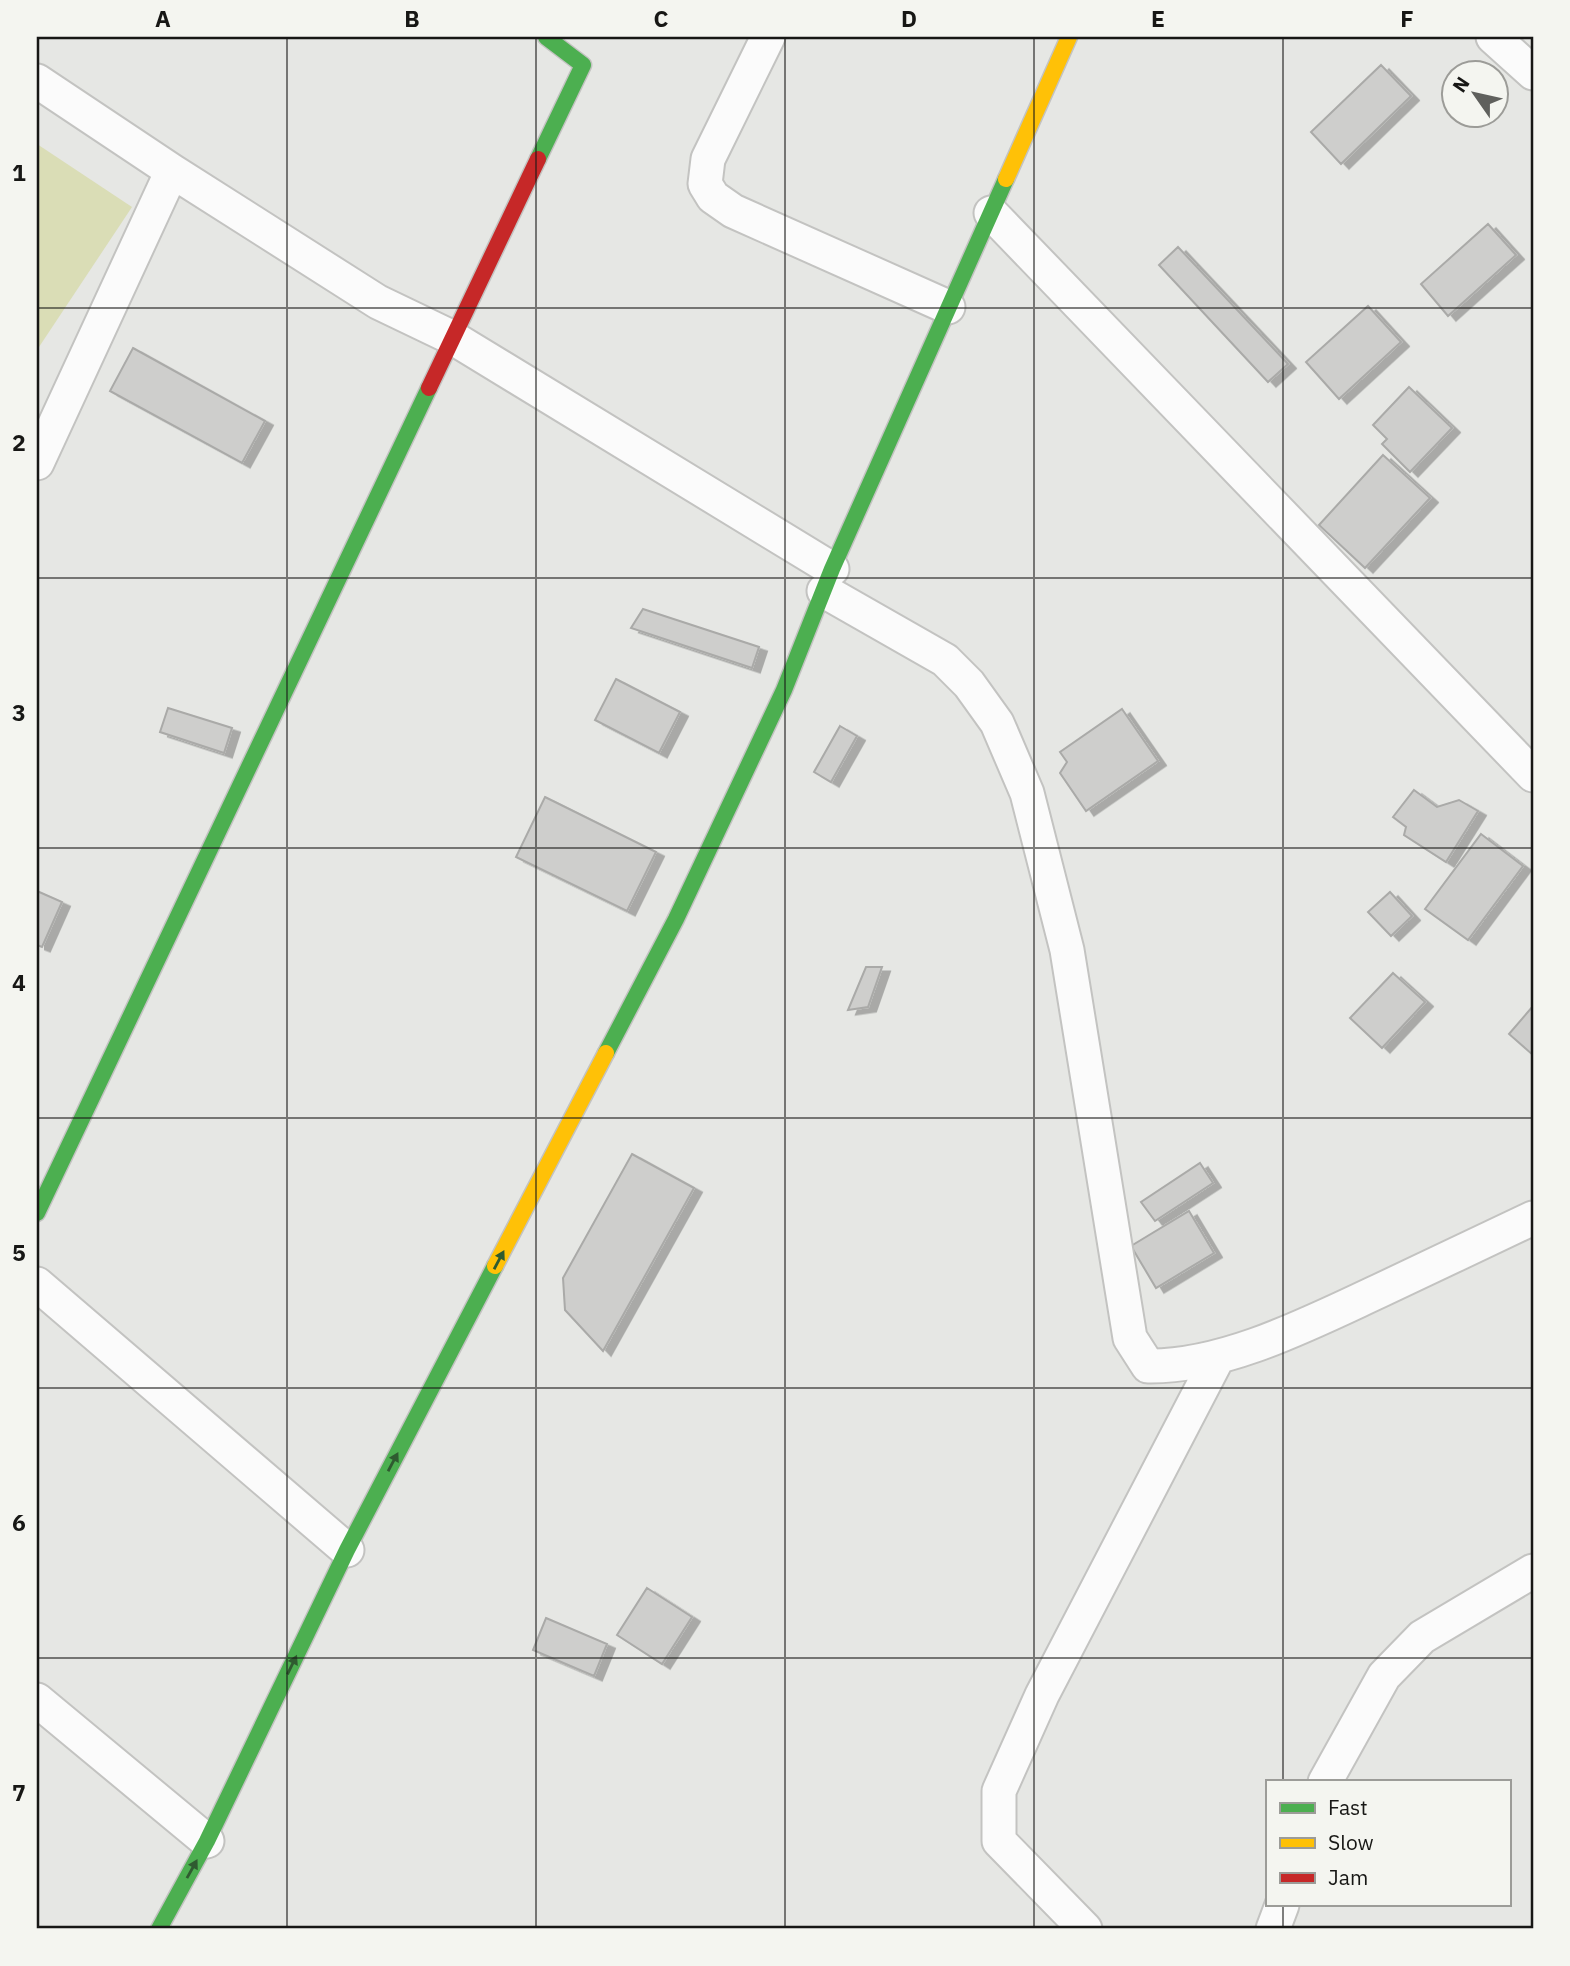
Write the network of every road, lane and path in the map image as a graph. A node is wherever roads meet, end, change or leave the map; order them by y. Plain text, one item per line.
1 (546, 37) edge
2 (768, 37) edge
3 (1069, 37) edge
4 (1493, 37) edge
5 (1533, 73) edge
6 (37, 81) edge
7 (172, 171) junction
8 (990, 213) junction
9 (948, 307) junction
10 (453, 338) junction
11 (37, 463) edge
12 (828, 580) junction
13 (1533, 775) edge
14 (37, 1213) edge
15 (1533, 1218) edge
16 (37, 1284) edge
17 (1217, 1359) junction
18 (347, 1550) junction
19 (1533, 1571) edge
20 (37, 1700) edge
21 (1326, 1780) edge
22 (207, 1841) junction
23 (1282, 1906) edge
24 (159, 1929) edge
25 (1085, 1929) edge
26 (1273, 1929) edge

1 - 10 main road
2 - 9 street
3 - 8 main road
4 - 5 street
6 - 7 street
7 - 10 street
7 - 11 street
8 - 9 main road
8 - 13 street
9 - 12 main road
10 - 12 street
10 - 14 main road
12 - 17 street
18 -> 12 main road
15 - 17 street
16 - 18 street
17 - 25 street
22 -> 18 main road
19 - 21 street
20 - 22 street
24 -> 22 main road
23 - 26 street

